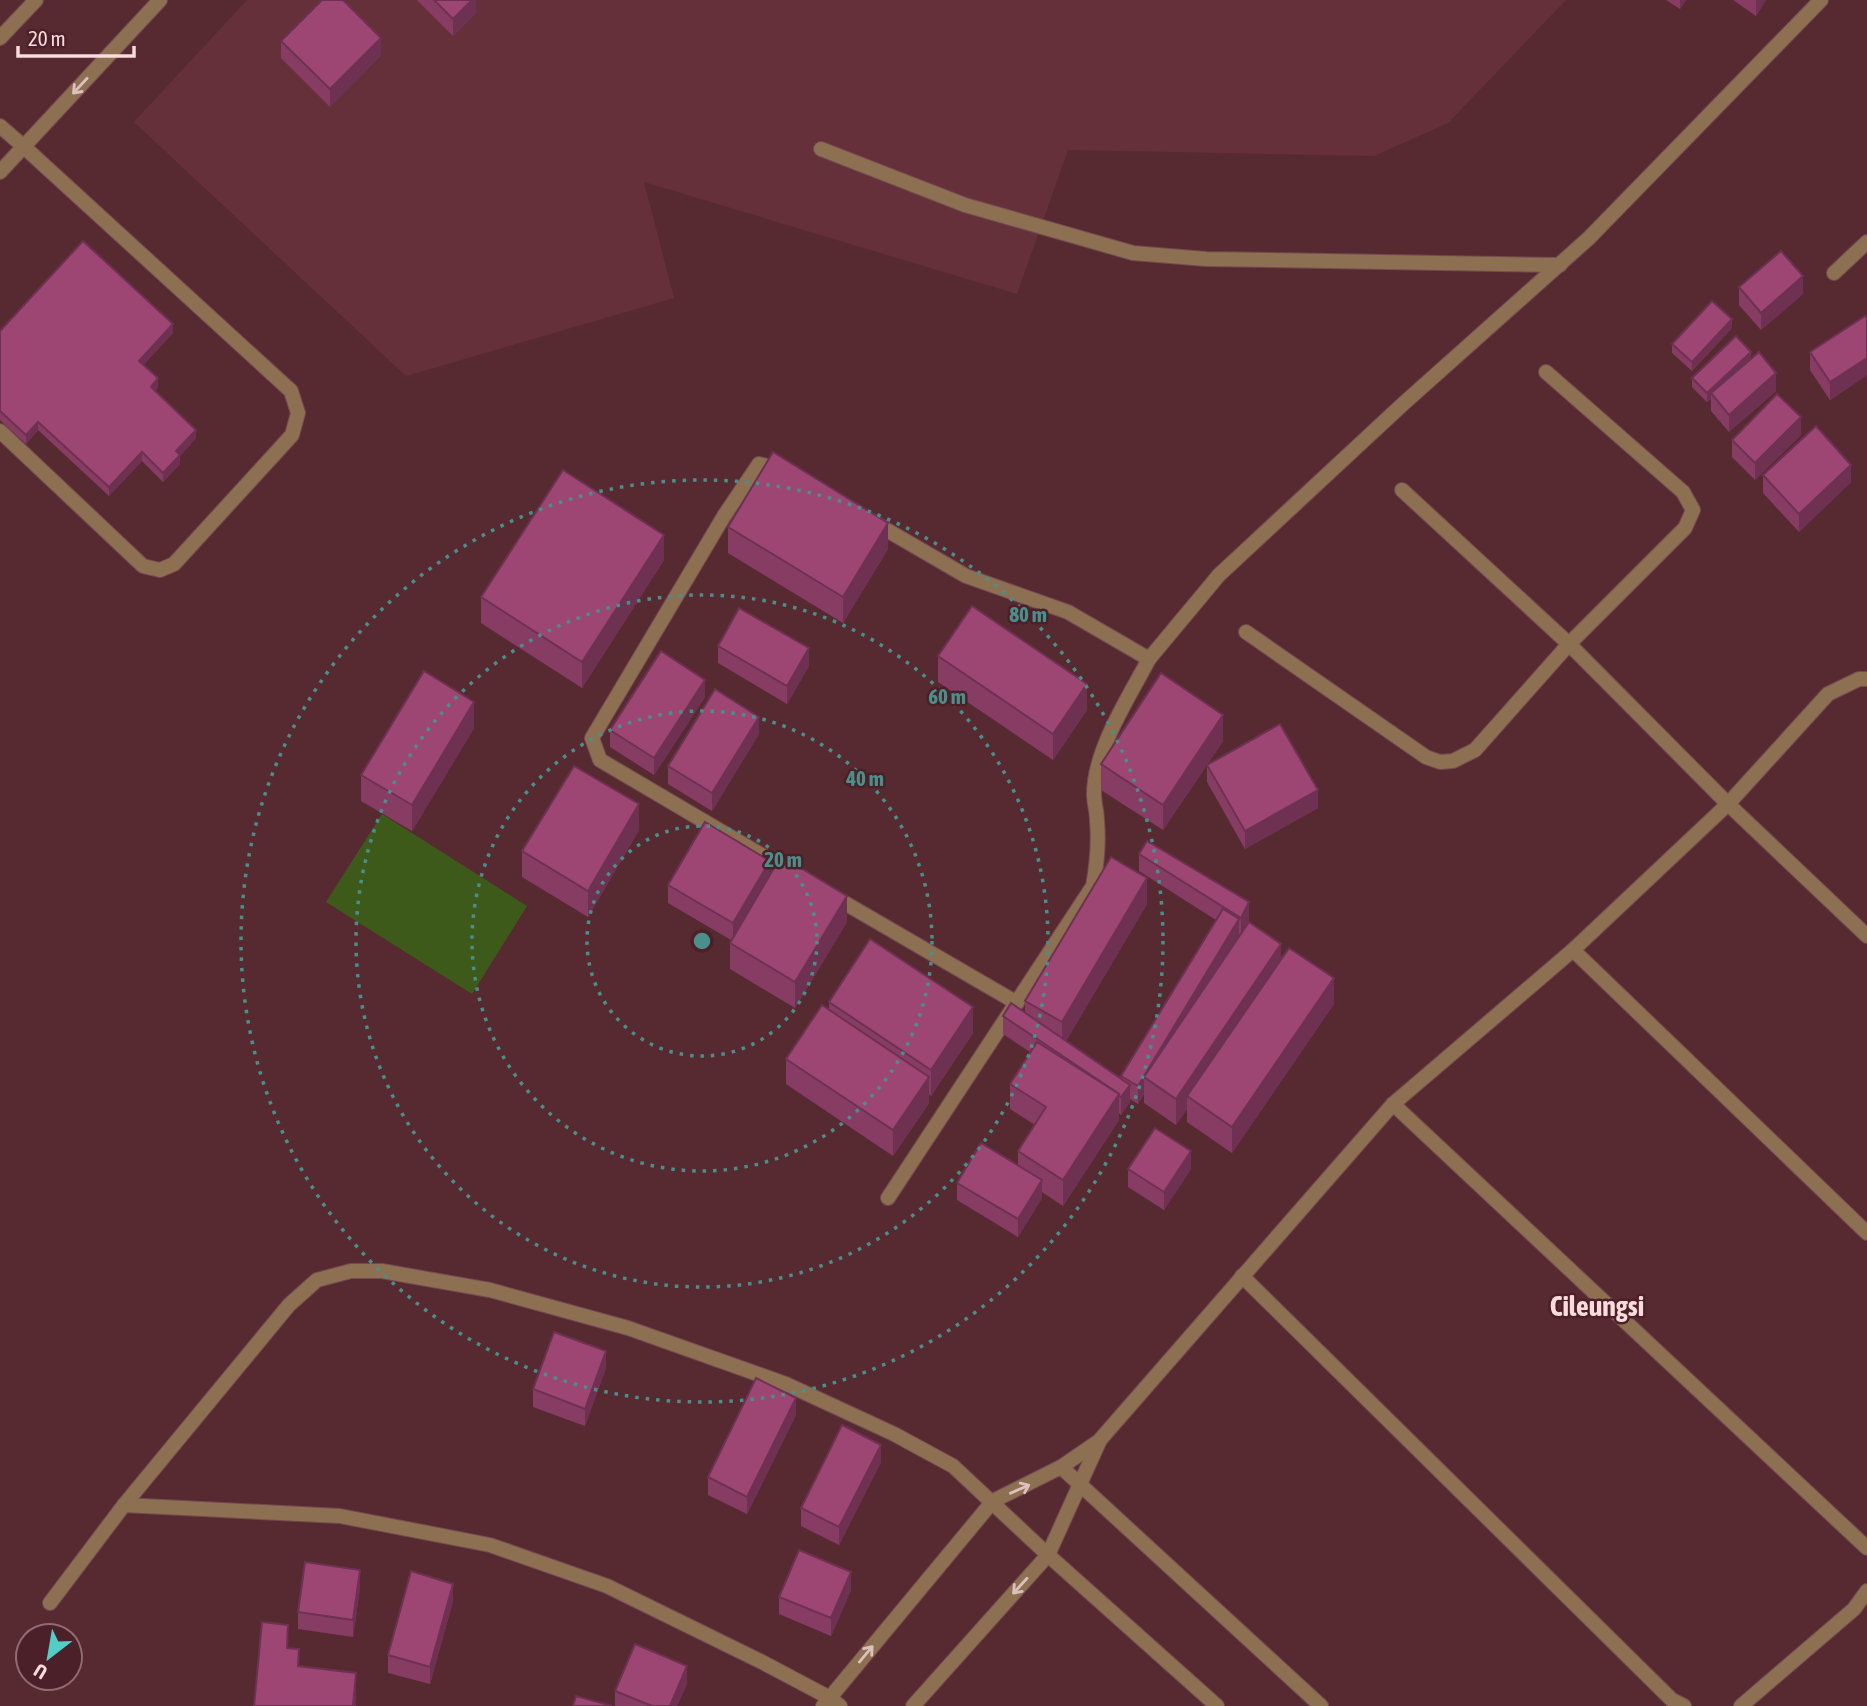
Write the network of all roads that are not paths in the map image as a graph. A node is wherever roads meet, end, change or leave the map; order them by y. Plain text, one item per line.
1 (36, 0) edge
2 (160, 0) edge
3 (1821, 0) edge
4 (0, 38) edge
5 (0, 126) edge
6 (23, 146) junction
7 (821, 149) dead end
8 (0, 172) edge
9 (1867, 242) edge
10 (1559, 265) junction
11 (1835, 273) dead end
12 (1546, 372) dead end
13 (0, 431) edge
14 (797, 478) edge
15 (1402, 490) dead end
16 (858, 513) edge
17 (1246, 632) dead end
18 (1569, 644) junction
19 (1149, 659) junction
20 (1867, 679) edge
21 (1728, 804) junction
22 (1867, 936) edge
23 (1573, 950) junction
24 (1017, 1003) junction
25 (1394, 1104) junction
26 (888, 1198) dead end
27 (1867, 1233) edge
28 (1242, 1276) junction
29 (1099, 1441) junction
30 (1061, 1467) junction
31 (1080, 1483) junction
32 (993, 1501) junction
33 (124, 1505) junction
34 (1867, 1548) edge
35 (1048, 1555) junction
36 (1867, 1591) edge
37 (50, 1603) dead end
38 (831, 1703) edge
39 (913, 1706) edge
40 (1217, 1706) edge
41 (1321, 1706) edge
42 (1684, 1706) edge
43 (1741, 1706) edge

1 - 4 street
2 -> 6 street
3 - 10 street
5 - 6 street
6 - 8 street
6 - 13 street
7 - 10 street
9 - 11 street
10 - 19 street
12 - 18 street
14 - 24 street
15 - 18 street
16 - 19 street
17 - 18 street
18 - 21 street
19 - 24 street
20 - 21 street
21 - 22 street
21 - 23 street
23 - 25 street
23 - 27 street
24 - 26 street
25 - 28 street
25 - 34 street
28 - 29 street
28 - 42 street
29 - 30 street
29 - 31 street
30 - 31 street
32 -> 30 street
31 - 35 street
31 - 41 street
32 - 33 street
32 - 35 street
38 -> 32 street
33 - 37 street
33 - 38 street
35 -> 39 street
35 - 40 street
36 - 43 street

